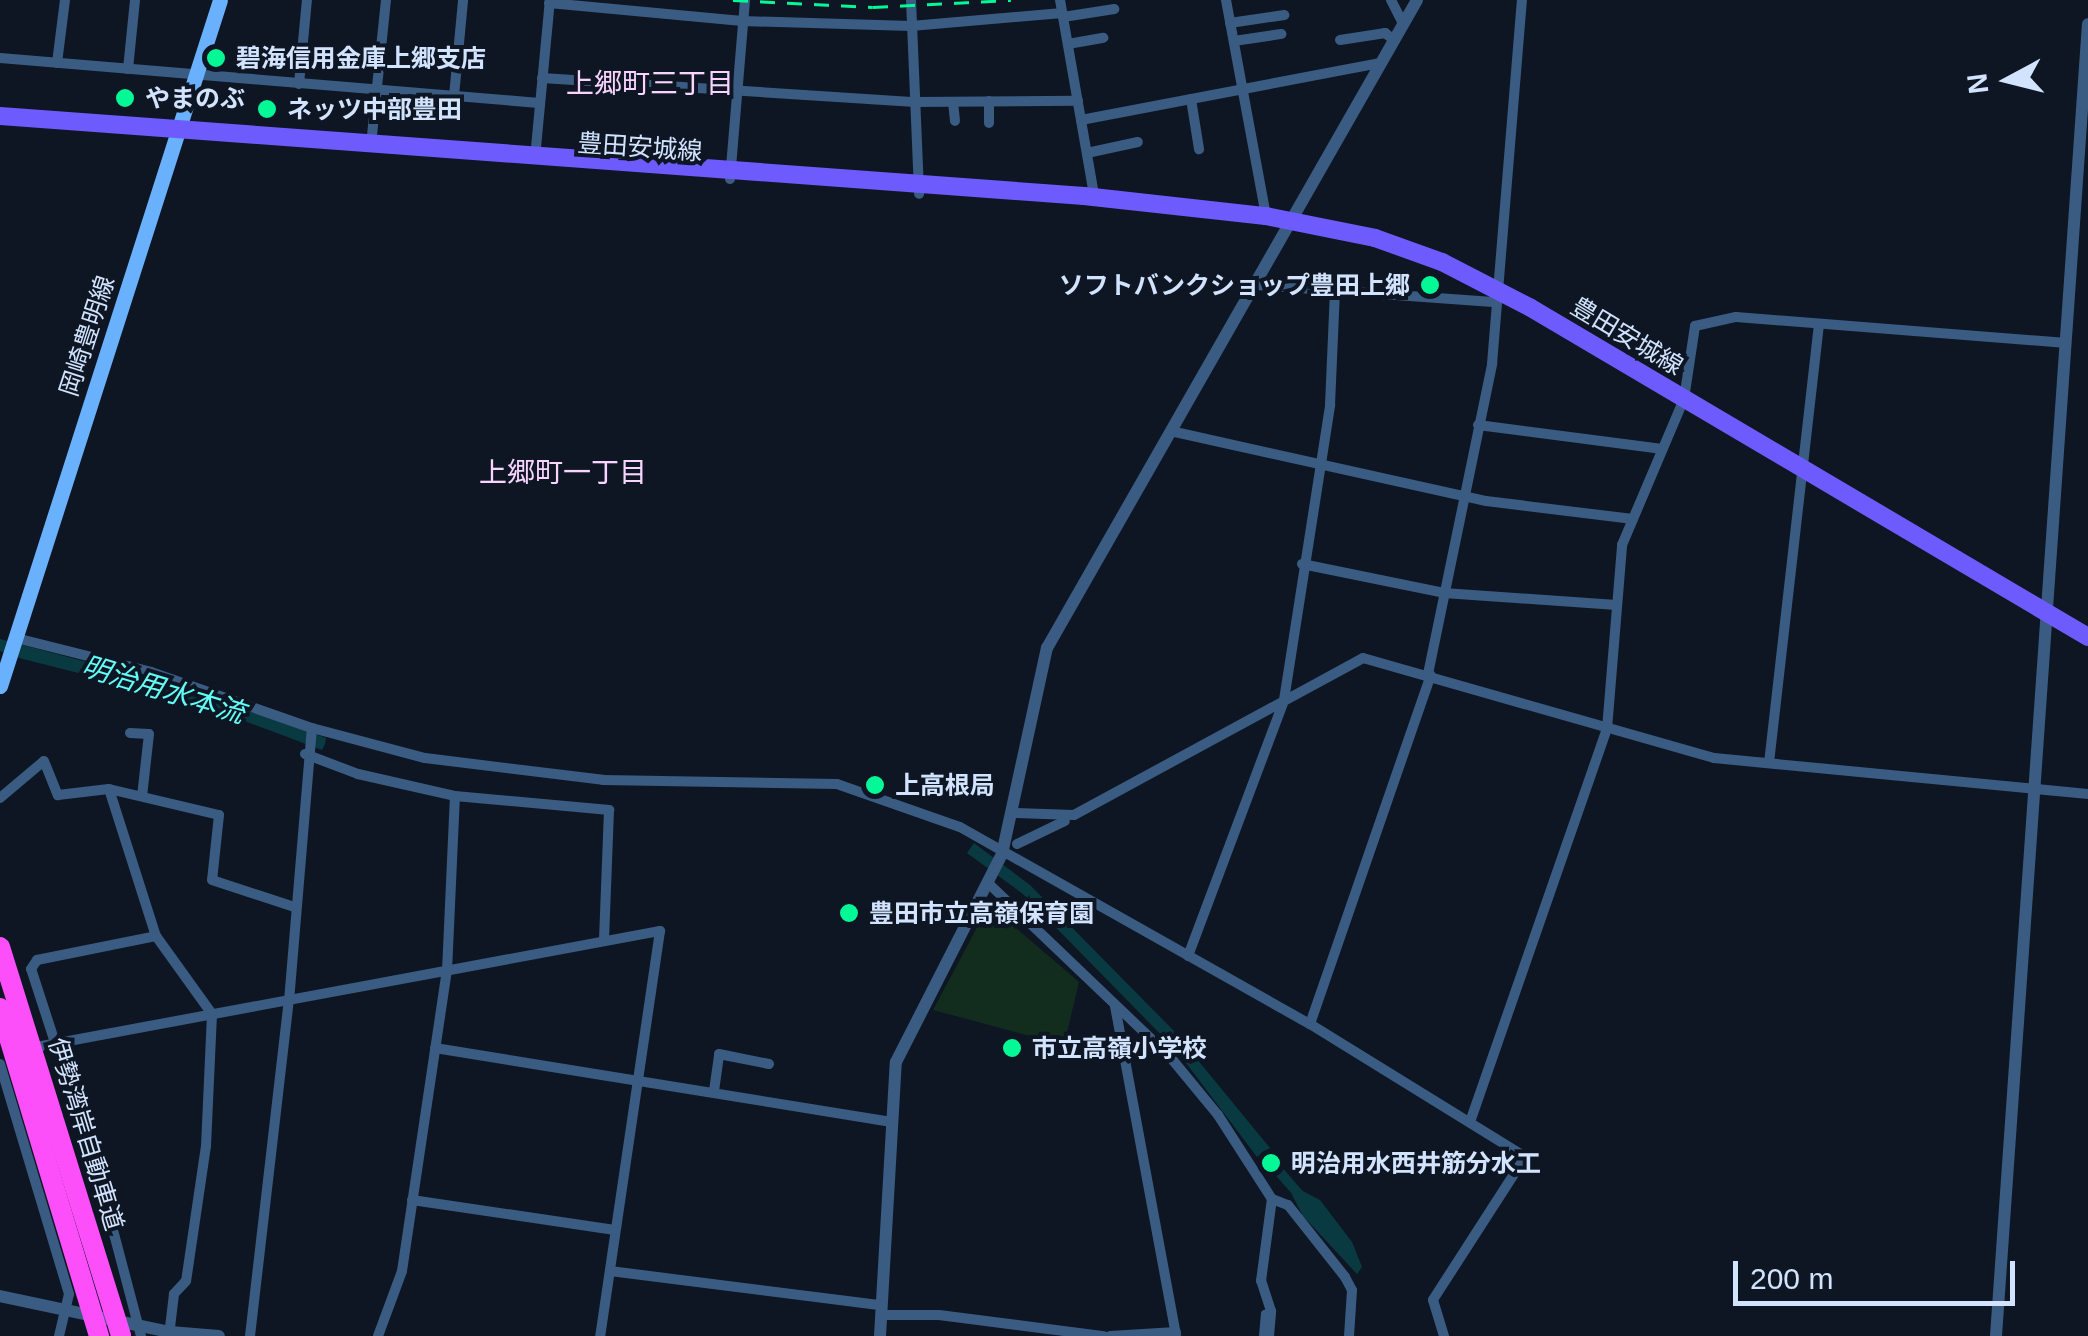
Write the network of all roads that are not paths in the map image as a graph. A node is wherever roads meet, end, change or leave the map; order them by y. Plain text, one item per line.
1 (65, 0) edge
2 (135, 0) edge
3 (220, 0) edge
4 (308, 0) edge
5 (386, 0) edge
6 (463, 0) edge
7 (745, 0) edge
8 (910, 0) edge
9 (1060, 0) edge
10 (1226, 0) edge
11 (1391, 0) edge
12 (1417, 0) edge
13 (1522, 0) edge
14 (550, 1) edge
15 (1114, 9) dead end
16 (1284, 14) dead end
17 (1062, 15) junction
18 (742, 21) junction
19 (1230, 23) junction
20 (1403, 24) junction
21 (2088, 24) edge
22 (911, 26) junction
23 (1282, 34) dead end
24 (1102, 38) dead end
25 (1340, 40) dead end
26 (1394, 40) junction
27 (1234, 41) junction
28 (1068, 44) junction
29 (0, 58) edge
30 (58, 62) junction
31 (1381, 63) junction
32 (128, 69) junction
33 (199, 75) junction
34 (542, 78) junction
35 (299, 84) junction
36 (1242, 90) junction
37 (378, 91) junction
38 (736, 91) junction
39 (454, 96) junction
40 (1191, 99) junction
41 (1078, 100) junction
42 (914, 102) junction
43 (953, 102) junction
44 (989, 102) junction
45 (539, 104) junction
46 (0, 116) edge
47 (1082, 120) junction
48 (955, 121) dead end
49 (989, 123) dead end
50 (180, 131) junction
51 (1138, 142) dead end
52 (371, 146) junction
53 (1200, 149) dead end
54 (1088, 153) junction
55 (535, 159) junction
56 (731, 173) junction
57 (919, 188) junction
58 (1096, 202) junction
59 (1266, 216) junction
60 (1293, 220) junction
61 (1256, 286) junction
62 (1335, 292) junction
63 (1496, 296) junction
64 (1819, 325) junction
65 (2064, 344) junction
66 (1684, 399) junction
67 (1478, 425) junction
68 (1174, 432) junction
69 (1662, 448) junction
70 (1319, 466) junction
71 (1802, 468) junction
72 (1462, 496) junction
73 (1633, 520) junction
74 (1302, 564) junction
75 (1444, 594) junction
76 (1617, 605) junction
77 (2045, 612) junction
78 (2088, 637) edge
79 (13, 645) junction
80 (1429, 675) junction
81 (0, 686) edge
82 (1284, 700) junction
83 (1607, 729) junction
84 (311, 730) junction
85 (130, 733) dead end
86 (306, 750) junction
87 (1769, 763) junction
88 (109, 789) junction
89 (2030, 790) junction
90 (2088, 794) edge
91 (142, 796) junction
92 (454, 796) junction
93 (0, 798) edge
94 (1015, 813) junction
95 (1074, 815) junction
96 (1017, 844) dead end
97 (995, 866) junction
98 (294, 907) junction
99 (156, 936) junction
100 (604, 940) junction
101 (0, 947) edge
102 (1188, 956) junction
103 (447, 971) junction
104 (290, 1000) junction
105 (1114, 1006) junction
106 (0, 1008) edge
107 (212, 1014) junction
108 (1310, 1024) junction
109 (56, 1044) junction
110 (435, 1048) junction
111 (0, 1052) edge
112 (0, 1064) edge
113 (769, 1064) dead end
114 (638, 1080) junction
115 (714, 1090) junction
116 (890, 1122) junction
117 (1470, 1122) junction
118 (100, 1181) junction
119 (36, 1184) junction
120 (1272, 1198) junction
121 (412, 1200) junction
122 (615, 1230) junction
123 (610, 1271) junction
124 (0, 1296) edge
125 (66, 1309) junction
126 (881, 1310) junction
127 (133, 1332) edge
128 (170, 1334) edge
129 (1176, 1334) edge
130 (58, 1336) edge
131 (99, 1336) edge
132 (218, 1336) edge
133 (250, 1336) edge
134 (378, 1336) edge
135 (600, 1336) edge
136 (880, 1336) edge
137 (1107, 1336) edge
138 (1266, 1336) edge
139 (1349, 1336) edge
140 (1444, 1336) edge
141 (1996, 1336) edge

1 - 30 street
2 - 32 street
3 - 33 main road, 岡崎豊明線
4 - 35 street
5 - 37 street
6 - 39 street
7 - 18 street
8 - 22 street
9 - 17 street
10 - 19 street
11 - 20 street
12 - 20 street
13 - 63 street
14 - 18 street
14 - 34 street
15 - 17 street
16 - 19 street
17 - 22 street
17 - 28 street
18 - 22 street
18 - 38 street
19 - 27 street
20 - 26 street
21 - 65 street
22 - 42 street
23 - 27 street
24 - 28 street
25 - 26 street
26 - 31 street
27 - 36 street
28 - 41 street
29 - 30 street
30 - 32 street
31 - 36 street
31 - 60 street
32 - 33 street
33 - 35 street
33 - 50 main road, 岡崎豊明線
34 - 38 street
34 - 45 street
35 - 37 street
36 - 40 street
36 - 59 street
37 - 39 street
37 - 52 street
38 - 42 street
38 - 56 street
39 - 45 street
40 - 47 street
40 - 53 street
41 - 44 street
41 - 47 street
42 - 43 street
42 - 57 street
43 - 44 street
43 - 48 street
44 - 49 street
45 - 55 street
46 - 50 main road, 豊田安城線
47 - 54 street
50 - 52 main road, 豊田安城線
50 - 79 main road, 岡崎豊明線
51 - 54 street
52 - 55 main road, 豊田安城線
54 - 58 street
55 - 56 main road, 豊田安城線
56 - 57 main road, 豊田安城線
57 - 58 main road, 豊田安城線
58 - 59 main road, 豊田安城線
59 - 60 main road, 豊田安城線
60 - 61 street
60 - 63 main road, 豊田安城線
61 - 62 street
61 - 68 street
62 - 63 street
62 - 70 street
63 - 66 main road, 豊田安城線
63 - 67 street
64 - 65 street
64 - 66 street
64 - 71 street
65 - 77 street
66 - 69 street
66 - 71 main road, 豊田安城線
67 - 69 street
67 - 72 street
68 - 70 street
68 - 94 street
69 - 73 street
70 - 72 street
70 - 74 street
71 - 77 main road, 豊田安城線
71 - 87 street
72 - 73 street
72 - 75 street
73 - 76 street
74 - 75 street
74 - 82 street
75 - 76 street
75 - 80 street
76 - 83 street
77 - 78 main road, 豊田安城線
77 - 89 street
79 - 81 main road, 岡崎豊明線
79 - 84 street
80 - 82 street
80 - 83 street
80 - 108 street
82 - 95 street
82 - 102 street
83 - 87 street
83 - 117 street
84 - 86 street
84 - 97 street
85 - 91 street
86 - 92 street
86 - 98 street
87 - 89 street
88 - 91 street
88 - 93 street
88 - 99 street
89 - 90 street
89 - 141 street
91 - 98 street
92 - 100 street
92 - 103 street
94 - 95 street
94 - 97 street
95 - 96 street
97 - 102 street
97 - 105 street
97 - 116 street
98 - 104 street
99 - 107 street
99 - 109 street
100 - 103 street
100 - 114 street
101 - 127 highway, 伊勢湾岸自動車道
102 - 108 street
103 - 104 street
103 - 110 street
104 - 107 street
104 - 133 street
105 - 120 street
105 - 129 street
106 - 131 highway, 伊勢湾岸自動車道
107 - 109 street
107 - 128 street
108 - 117 street
109 - 111 street
109 - 118 street
110 - 114 street
110 - 121 street
112 - 119 street
113 - 115 street
114 - 115 street
114 - 122 street
115 - 116 street
116 - 126 street
117 - 140 street
118 - 119 street
118 - 127 street
119 - 125 street
120 - 138 street
120 - 139 street
121 - 122 street
121 - 134 street
122 - 123 street
123 - 126 street
123 - 135 street
124 - 125 street
125 - 127 street
125 - 130 street
126 - 136 street
126 - 137 street
127 - 128 street
128 - 132 street
129 - 137 street

